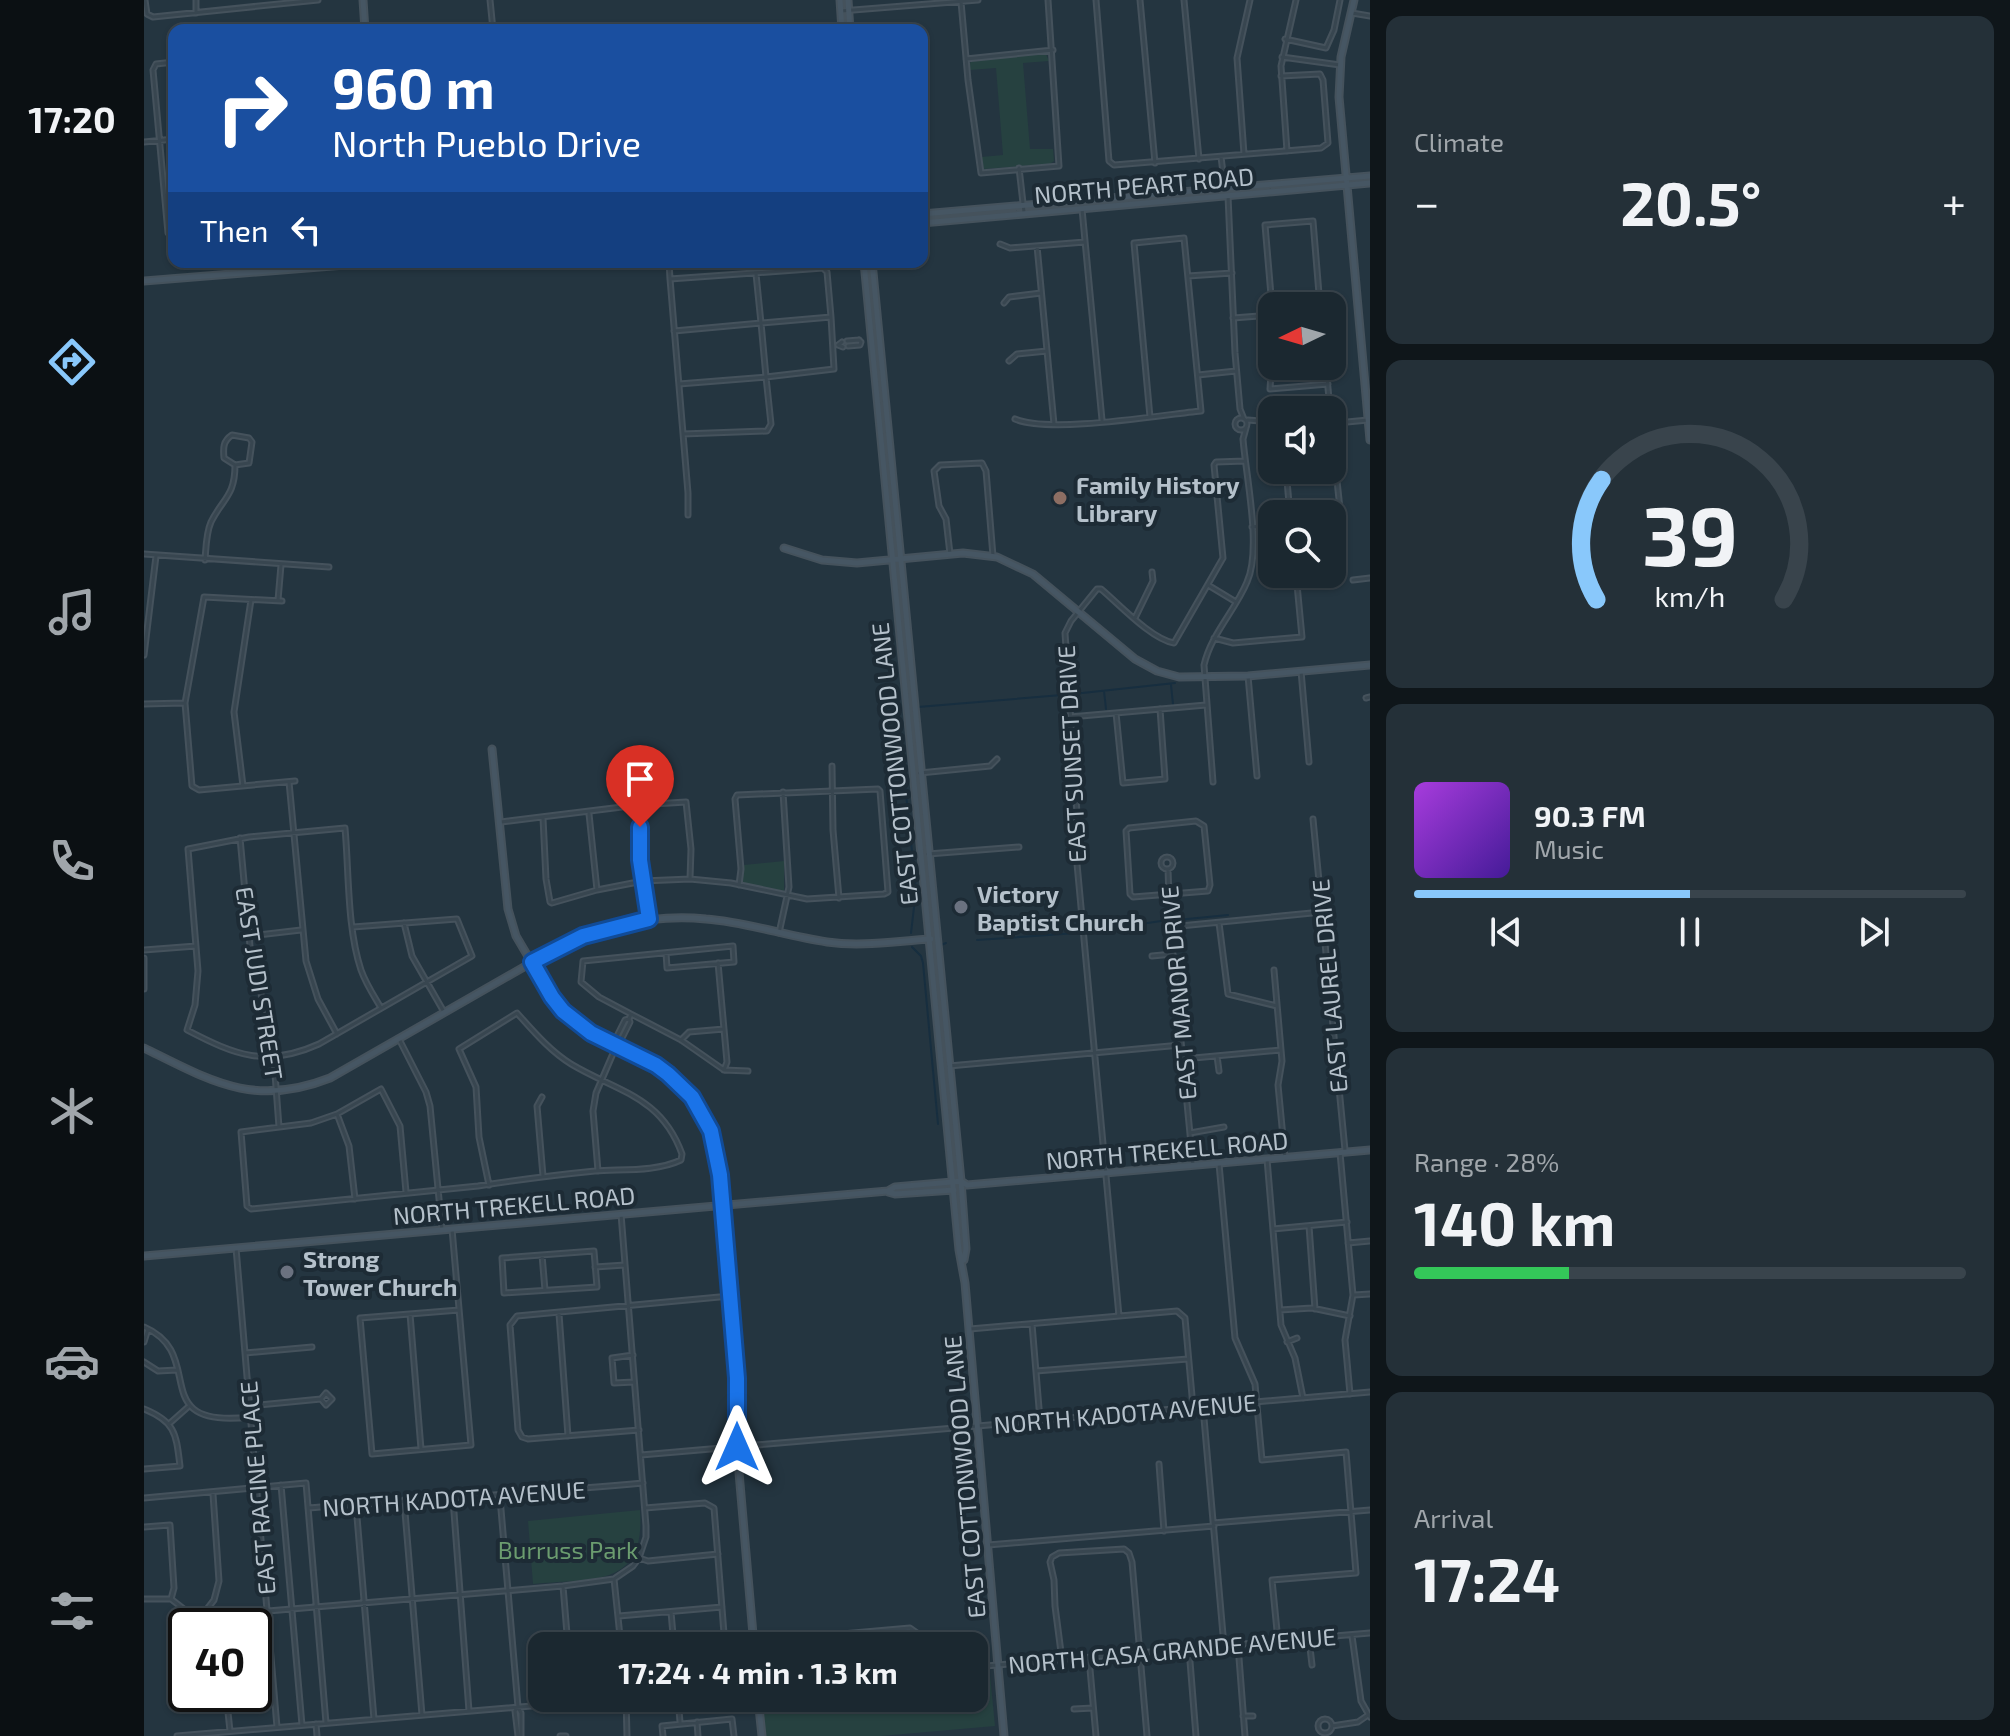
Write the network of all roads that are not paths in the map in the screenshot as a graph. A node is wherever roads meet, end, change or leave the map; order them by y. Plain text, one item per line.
1 (145, 0) edge
2 (196, 0) edge
3 (245, 0) edge
4 (318, 0) edge
5 (363, 0) edge
6 (490, 0) edge
7 (840, 0) edge
8 (848, 0) edge
9 (978, 0) edge
10 (1048, 0) edge
11 (1096, 0) edge
12 (1140, 0) edge
13 (1184, 0) edge
14 (1250, 0) edge
15 (1296, 0) edge
16 (1340, 0) edge
17 (1354, 0) edge
18 (296, 1) edge
19 (961, 2) junction
20 (246, 7) junction
21 (849, 10) junction
22 (841, 11) junction
23 (196, 13) junction
24 (1352, 13) junction
25 (1370, 16) edge
26 (365, 24) edge
27 (492, 24) edge
28 (842, 24) edge
29 (850, 24) edge
30 (1285, 39) junction
31 (1053, 50) junction
32 (1282, 57) junction
33 (966, 59) junction
34 (168, 63) edge
35 (1340, 65) junction
36 (1281, 76) junction
37 (168, 139) edge
38 (159, 140) junction
39 (144, 142) edge
40 (1287, 151) junction
41 (1244, 155) junction
42 (1221, 157) junction
43 (1199, 159) junction
44 (1155, 163) junction
45 (1019, 168) junction
46 (1370, 176) edge
47 (1347, 181) junction
48 (1370, 183) edge
49 (1225, 188) junction
50 (1228, 196) junction
51 (1023, 206) junction
52 (1082, 209) junction
53 (928, 214) edge
54 (1024, 214) junction
55 (928, 222) edge
56 (168, 233) edge
57 (1085, 242) junction
58 (1000, 244) dead end
59 (1037, 246) junction
60 (308, 268) edge
61 (669, 268) edge
62 (810, 268) edge
63 (824, 268) edge
64 (865, 268) edge
65 (872, 268) edge
66 (756, 273) junction
67 (1233, 273) junction
68 (1188, 276) junction
69 (670, 279) junction
70 (144, 281) edge
71 (1271, 292) edge
72 (1319, 292) edge
73 (1041, 293) junction
74 (1004, 303) dead end
75 (1258, 316) edge
76 (831, 317) junction
77 (1233, 318) junction
78 (761, 323) junction
79 (674, 331) junction
80 (872, 341) junction
81 (844, 344) junction
82 (1047, 351) junction
83 (1009, 361) dead end
84 (1236, 371) junction
85 (1367, 373) edge
86 (1198, 375) junction
87 (766, 377) junction
88 (1271, 380) edge
89 (1328, 380) edge
90 (679, 384) junction
91 (1328, 384) junction
92 (1330, 396) edge
93 (1240, 409) junction
94 (1150, 417) junction
95 (1015, 419) dead end
96 (1244, 419) junction
97 (1368, 420) edge
98 (1102, 421) junction
99 (1237, 421) junction
100 (1347, 422) edge
101 (1256, 423) joint
102 (1054, 424) junction
103 (1238, 428) junction
104 (1246, 428) junction
105 (683, 434) junction
106 (1243, 439) junction
107 (1370, 440) edge
108 (1245, 461) junction
109 (235, 465) junction
110 (688, 515) dead end
111 (1258, 526) edge
112 (1252, 527) junction
113 (784, 548) dead end
114 (144, 554) edge
115 (950, 554) junction
116 (156, 556) junction
117 (993, 556) junction
118 (205, 560) junction
119 (896, 560) junction
120 (281, 565) junction
121 (329, 567) dead end
122 (1152, 572) dead end
123 (1370, 578) edge
124 (1353, 580) dead end
125 (1208, 585) junction
126 (1297, 588) edge
127 (144, 590) edge
128 (151, 591) junction
129 (251, 599) junction
130 (1236, 602) junction
131 (1079, 612) junction
132 (1135, 618) junction
133 (1214, 638) junction
134 (146, 640) edge
135 (144, 655) edge
136 (1370, 665) edge
137 (1301, 671) junction
138 (1248, 676) junction
139 (1204, 678) junction
140 (185, 703) junction
141 (144, 704) edge
142 (1206, 705) junction
143 (1160, 709) junction
144 (1116, 713) junction
145 (1070, 717) junction
146 (492, 749) dead end
147 (997, 759) dead end
148 (1309, 762) dead end
149 (832, 766) dead end
150 (920, 773) junction
151 (1257, 776) dead end
152 (295, 781) dead end
153 (289, 782) junction
154 (1213, 782) dead end
155 (243, 786) junction
156 (832, 791) junction
157 (783, 792) junction
158 (638, 805) junction
159 (589, 813) junction
160 (543, 818) junction
161 (1313, 819) dead end
162 (500, 823) junction
163 (294, 832) junction
164 (240, 838) junction
165 (1019, 847) dead end
166 (928, 854) junction
167 (1168, 869) dead end
168 (690, 879) junction
169 (643, 881) junction
170 (739, 885) junction
171 (597, 890) junction
172 (788, 895) junction
173 (1170, 896) junction
174 (839, 898) junction
175 (1322, 912) junction
176 (649, 919) junction
177 (404, 923) junction
178 (1219, 923) junction
179 (353, 927) junction
180 (1170, 927) junction
181 (303, 930) junction
182 (779, 933) junction
183 (249, 936) junction
184 (933, 939) junction
185 (196, 946) junction
186 (144, 950) edge
187 (666, 953) junction
188 (1173, 954) junction
189 (1152, 956) dead end
190 (144, 958) edge
191 (532, 962) junction
192 (718, 963) junction
193 (1274, 970) dead end
194 (427, 982) junction
195 (144, 989) edge
196 (1277, 1006) junction
197 (381, 1008) junction
198 (444, 1012) junction
199 (630, 1017) junction
200 (724, 1029) junction
201 (337, 1034) junction
202 (399, 1039) junction
203 (681, 1040) junction
204 (617, 1044) junction
205 (1182, 1045) junction
206 (144, 1048) edge
207 (1281, 1050) junction
208 (1095, 1052) junction
209 (275, 1055) junction
210 (1217, 1056) junction
211 (1183, 1059) junction
212 (949, 1066) junction
213 (724, 1070) junction
214 (748, 1071) dead end
215 (1219, 1071) dead end
216 (601, 1079) junction
217 (276, 1091) junction
218 (542, 1097) dead end
219 (952, 1097) junction
220 (944, 1098) junction
221 (337, 1114) junction
222 (279, 1127) junction
223 (1224, 1127) dead end
224 (1190, 1133) junction
225 (1370, 1150) edge
226 (1343, 1152) junction
227 (1285, 1158) junction
228 (1267, 1159) junction
229 (1219, 1163) junction
230 (1193, 1165) junction
231 (598, 1171) junction
232 (1106, 1173) junction
233 (543, 1176) junction
234 (952, 1182) junction
235 (489, 1185) junction
236 (963, 1185) junction
237 (438, 1190) junction
238 (953, 1190) junction
239 (888, 1191) junction
240 (406, 1192) junction
241 (355, 1199) junction
242 (722, 1205) junction
243 (621, 1214) junction
244 (1347, 1222) junction
245 (1309, 1226) junction
246 (452, 1229) junction
247 (1273, 1229) junction
248 (442, 1230) junction
249 (1370, 1241) edge
250 (1348, 1243) junction
251 (236, 1248) junction
252 (542, 1255) junction
253 (144, 1256) edge
254 (963, 1263) junction
255 (625, 1265) junction
256 (595, 1267) junction
257 (545, 1290) junction
258 (1370, 1294) edge
259 (1353, 1295) junction
260 (730, 1296) junction
261 (629, 1305) junction
262 (1315, 1309) junction
263 (459, 1310) junction
264 (1280, 1310) junction
265 (410, 1314) junction
266 (559, 1314) junction
267 (1119, 1316) junction
268 (1350, 1316) junction
269 (1032, 1324) junction
270 (146, 1328) edge
271 (969, 1329) junction
272 (1297, 1338) dead end
273 (144, 1342) edge
274 (1287, 1342) junction
275 (312, 1347) dead end
276 (245, 1353) junction
277 (633, 1355) junction
278 (1189, 1359) junction
279 (144, 1362) edge
280 (177, 1370) junction
281 (1036, 1371) junction
282 (634, 1382) junction
283 (1370, 1392) edge
284 (1350, 1394) junction
285 (1303, 1398) junction
286 (321, 1399) dead end
287 (1257, 1402) junction
288 (250, 1406) junction
289 (188, 1407) junction
290 (1193, 1407) junction
291 (1203, 1407) junction
292 (144, 1409) edge
293 (250, 1417) junction
294 (1040, 1421) junction
295 (170, 1424) junction
296 (977, 1426) junction
297 (639, 1430) junction
298 (568, 1436) junction
299 (737, 1447) junction
300 (421, 1449) junction
301 (641, 1455) junction
302 (1159, 1464) dead end
303 (144, 1469) edge
304 (643, 1483) junction
305 (281, 1485) junction
306 (257, 1487) junction
307 (212, 1492) junction
308 (500, 1496) junction
309 (144, 1498) edge
310 (453, 1499) junction
311 (404, 1500) junction
312 (356, 1505) junction
313 (308, 1508) junction
314 (645, 1508) junction
315 (1370, 1510) edge
316 (1351, 1511) junction
317 (1214, 1524) junction
318 (144, 1527) edge
319 (1164, 1531) junction
320 (1090, 1537) junction
321 (988, 1545) junction
322 (1091, 1551) junction
323 (718, 1554) junction
324 (639, 1558) junction
325 (614, 1579) junction
326 (563, 1586) junction
327 (508, 1591) junction
328 (459, 1595) junction
329 (412, 1598) junction
330 (144, 1599) edge
331 (171, 1599) junction
332 (364, 1603) junction
333 (316, 1607) junction
334 (722, 1607) junction
335 (183, 1608) edge
336 (208, 1608) edge
337 (268, 1608) edge
338 (292, 1609) junction
339 (272, 1611) edge
340 (671, 1612) junction
341 (619, 1616) junction
342 (567, 1632) edge
343 (620, 1632) edge
344 (673, 1632) edge
345 (724, 1632) edge
346 (753, 1632) edge
347 (865, 1632) edge
348 (916, 1632) edge
349 (1370, 1633) edge
350 (1352, 1635) junction
351 (1309, 1639) junction
352 (1278, 1641) junction
353 (1238, 1645) junction
354 (1224, 1646) junction
355 (1189, 1649) junction
356 (1139, 1653) junction
357 (1089, 1658) junction
358 (1062, 1660) junction
359 (272, 1663) edge
360 (998, 1665) junction
361 (1312, 1665) dead end
362 (988, 1666) edge
363 (528, 1706) edge
364 (518, 1707) junction
365 (1093, 1708) junction
366 (1074, 1709) dead end
367 (228, 1712) edge
368 (469, 1712) junction
369 (626, 1712) edge
370 (679, 1712) edge
371 (759, 1712) edge
372 (422, 1716) junction
373 (1243, 1716) junction
374 (1253, 1716) dead end
375 (1369, 1716) edge
376 (374, 1719) junction
377 (697, 1722) junction
378 (326, 1723) junction
379 (316, 1724) junction
380 (680, 1724) junction
381 (302, 1725) junction
382 (1332, 1726) dead end
383 (277, 1727) junction
384 (230, 1731) junction
385 (177, 1736) edge
386 (317, 1736) edge
387 (519, 1736) edge
388 (560, 1736) edge
389 (566, 1736) edge
390 (627, 1736) edge
391 (663, 1736) edge
392 (698, 1736) edge
393 (734, 1736) edge
394 (762, 1736) edge
395 (1004, 1736) edge
396 (1096, 1736) edge
397 (1147, 1736) edge
398 (1196, 1736) edge
399 (1245, 1736) edge

1 - 23 street
2 - 23 street
3 - 20 street
4 - 18 street
5 - 26 street
6 - 27 street
7 - 22 street
8 - 21 street
9 - 19 street
10 - 31 street
11 - 44 street
12 - 44 street
13 - 43 street
14 - 41 street
15 - 30 street
16 - 30 street
17 - 24 street
18 - 20 street
19 - 21 street
19 - 33 street
20 - 23 street
21 - 22 street
21 - 29 street
22 - 28 street
24 - 25 street
24 - 35 street
30 - 32 street
31 - 33 street
31 - 45 street
32 - 35 street
32 - 36 street
33 - 45 street
34 - 38 street
35 - 47 street
36 - 40 street
36 - 40 street
37 - 38 street
38 - 39 street
38 - 56 street
40 - 41 street
41 - 42 street
42 - 43 street
42 - 49 street
43 - 44 street
45 - 51 street
46 - 47 street, NORTH PEART ROAD
47 - 48 street, NORTH PEART ROAD
47 - 49 street, NORTH PEART ROAD
47 - 50 street, NORTH PEART ROAD
47 - 85 street
49 - 51 street, NORTH PEART ROAD
50 - 52 street, NORTH PEART ROAD
50 - 67 street
51 - 53 street, NORTH PEART ROAD
51 - 54 street
52 - 54 street, NORTH PEART ROAD
52 - 57 street
54 - 55 street, NORTH PEART ROAD
57 - 59 street
57 - 98 street
58 - 59 street
59 - 73 street
60 - 70 street
61 - 69 street
62 - 66 street
63 - 76 street
64 - 80 street, EAST COTTONWOOD LANE
65 - 119 street, EAST COTTONWOOD LANE
66 - 69 street
66 - 78 street
67 - 68 street
67 - 77 street
68 - 86 street
68 - 94 street
69 - 79 street
71 - 72 street
73 - 74 street
73 - 82 street
75 - 77 street
76 - 78 street
76 - 81 street
77 - 84 street
78 - 79 street
78 - 87 street
79 - 90 street
80 - 81 street
80 - 119 street, EAST COTTONWOOD LANE
81 - 87 street
82 - 83 street
82 - 102 street
84 - 86 street
84 - 93 street
85 - 97 street
86 - 94 street
87 - 90 street
87 - 105 street
88 - 91 street
89 - 91 street
90 - 105 street
91 - 92 street
93 - 96 street
93 - 99 street
94 - 98 street
95 - 102 street
96 - 99 street
96 - 101 street
96 - 104 street
97 - 100 street
97 - 107 street
98 - 102 street
99 - 103 street
101 - 104 street
103 - 104 street
103 - 106 street
104 - 106 street
105 - 110 street
106 - 108 street
108 - 112 street
108 - 125 street
109 - 109 street
109 - 118 street
111 - 112 street
112 - 130 street
113 - 119 street
114 - 116 street
115 - 117 street
115 - 117 street
115 - 119 street
116 - 118 street
116 - 128 street
117 - 131 street
118 - 120 street
119 - 150 street, EAST COTTONWOOD LANE
119 - 184 street, EAST COTTONWOOD LANE
120 - 121 street
120 - 129 street
122 - 132 street
123 - 124 street
125 - 130 street
125 - 132 street
126 - 133 street
127 - 128 street
128 - 134 street
129 - 140 street
129 - 155 street
130 - 133 street
131 - 132 street, EAST SUNSET DRIVE
131 - 139 street
131 - 145 street, EAST SUNSET DRIVE
133 - 139 street
134 - 135 street
136 - 137 street
137 - 138 street
137 - 148 street
138 - 139 street
138 - 151 street
139 - 142 street
140 - 141 street
140 - 155 street
142 - 143 street
142 - 154 street
143 - 144 street
143 - 144 street
144 - 145 street
145 - 208 street, EAST SUNSET DRIVE
146 - 162 street
147 - 150 street
149 - 156 street
150 - 166 street, EAST COTTONWOOD LANE
152 - 153 street
153 - 155 street
153 - 163 street
156 - 157 street
156 - 174 street
156 - 174 street
157 - 170 street
157 - 172 street
158 - 159 street
158 - 168 street
158 - 169 street
159 - 160 street
159 - 171 street
160 - 162 street
160 - 171 street
161 - 175 street, EAST LAUREL DRIVE
162 - 191 street
163 - 164 street
163 - 179 street
163 - 181 street
164 - 183 street, EAST JUDI STREET
164 - 185 street
165 - 166 street
166 - 184 street, EAST COTTONWOOD LANE
167 - 173 street, EAST MANOR DRIVE
168 - 169 street
168 - 170 street
169 - 171 street
169 - 176 street
170 - 172 street
172 - 174 street
172 - 182 street
173 - 173 street
173 - 180 street, EAST MANOR DRIVE
175 - 178 street
175 - 226 street, EAST LAUREL DRIVE
176 - 182 street
176 - 191 street
177 - 179 street
177 - 194 street
177 - 194 street
178 - 180 street
178 - 196 street
179 - 197 street
180 - 188 street, EAST MANOR DRIVE
181 - 183 street
181 - 201 street
182 - 184 street
183 - 209 street, EAST JUDI STREET
184 - 212 street, EAST COTTONWOOD LANE
184 - 220 street, EAST COTTONWOOD LANE
185 - 186 street
185 - 209 street
187 - 192 street
187 - 192 street
187 - 199 street
188 - 189 street
188 - 205 street, EAST MANOR DRIVE
190 - 195 street
191 - 198 street
191 - 204 street
192 - 200 street
193 - 196 street
194 - 197 street
194 - 198 street
196 - 207 street
197 - 201 street
198 - 202 street
199 - 203 street
199 - 204 street
200 - 203 street
200 - 213 street
201 - 209 street
202 - 217 street
202 - 237 street
203 - 213 street
204 - 216 street
204 - 242 street
205 - 208 street
205 - 211 street, EAST MANOR DRIVE
206 - 217 street
207 - 210 street
207 - 227 street
208 - 212 street
208 - 232 street, EAST SUNSET DRIVE
209 - 217 street, EAST JUDI STREET
210 - 211 street
210 - 215 street
211 - 224 street, EAST MANOR DRIVE
212 - 219 street, EAST COTTONWOOD LANE
213 - 214 street
216 - 231 street
216 - 231 street
216 - 235 street
217 - 222 street, EAST JUDI STREET
218 - 233 street
219 - 220 street
219 - 236 street, EAST COTTONWOOD LANE
220 - 234 street, EAST COTTONWOOD LANE
221 - 222 street
221 - 240 street
221 - 241 street
222 - 241 street
223 - 224 street
224 - 230 street, EAST MANOR DRIVE
225 - 226 street, NORTH TREKELL ROAD
226 - 227 street, NORTH TREKELL ROAD
226 - 244 street, EAST LAUREL DRIVE
227 - 228 street, NORTH TREKELL ROAD
228 - 229 street, NORTH TREKELL ROAD
228 - 247 street
229 - 230 street, NORTH TREKELL ROAD
229 - 287 street
230 - 232 street, NORTH TREKELL ROAD
231 - 233 street
232 - 236 street, NORTH TREKELL ROAD
232 - 267 street, EAST SUNSET DRIVE
233 - 235 street
234 - 236 street, NORTH TREKELL ROAD
234 - 238 street, EAST COTTONWOOD LANE
234 - 239 street, NORTH TREKELL ROAD
235 - 237 street
236 - 238 street, NORTH TREKELL ROAD
236 - 254 street, EAST COTTONWOOD LANE
237 - 240 street
237 - 248 street
238 - 239 street, NORTH TREKELL ROAD
238 - 254 street, EAST COTTONWOOD LANE
239 - 242 street, NORTH TREKELL ROAD
240 - 241 street
242 - 243 street, NORTH TREKELL ROAD
242 - 260 street
243 - 246 street, NORTH TREKELL ROAD
243 - 255 street
244 - 245 street
244 - 250 street, EAST LAUREL DRIVE
245 - 247 street
245 - 262 street
246 - 248 street, NORTH TREKELL ROAD
246 - 263 street
247 - 264 street
248 - 251 street, NORTH TREKELL ROAD
249 - 250 street
250 - 259 street, EAST LAUREL DRIVE
251 - 253 street, NORTH TREKELL ROAD
251 - 276 street, EAST RACINE PLACE
252 - 256 street
252 - 257 street
252 - 257 street
254 - 271 street, EAST COTTONWOOD LANE
255 - 256 street
255 - 261 street
256 - 257 street
258 - 259 street
259 - 268 street, EAST LAUREL DRIVE
260 - 261 street
260 - 299 street
261 - 266 street
261 - 277 street
262 - 264 street
262 - 268 street
263 - 265 street
263 - 300 street
264 - 274 street
265 - 300 street
265 - 300 street
266 - 298 street
266 - 298 street
267 - 269 street
267 - 278 street
268 - 284 street, EAST LAUREL DRIVE
269 - 271 street
269 - 281 street
270 - 273 street
270 - 280 street
271 - 296 street, EAST COTTONWOOD LANE
272 - 274 street
274 - 285 street
275 - 276 street
276 - 288 street, EAST RACINE PLACE
277 - 282 street
277 - 282 street
278 - 281 street
278 - 290 street
279 - 280 street
280 - 289 street
281 - 294 street
282 - 297 street
283 - 284 street, NORTH KADOTA AVENUE
284 - 285 street, NORTH KADOTA AVENUE
285 - 287 street, NORTH KADOTA AVENUE
286 - 288 street
287 - 291 street, NORTH KADOTA AVENUE
287 - 316 street
288 - 293 street, EAST RACINE PLACE
289 - 293 street
289 - 295 street
290 - 291 street, NORTH KADOTA AVENUE
290 - 294 street, NORTH KADOTA AVENUE
291 - 317 street
292 - 295 street
293 - 306 street, EAST RACINE PLACE
294 - 296 street, NORTH KADOTA AVENUE
295 - 303 street
296 - 299 street, NORTH KADOTA AVENUE
296 - 321 street, EAST COTTONWOOD LANE
297 - 298 street
297 - 301 street
299 - 301 street, NORTH KADOTA AVENUE
299 - 346 street
301 - 304 street
302 - 319 street
304 - 308 street, NORTH KADOTA AVENUE
304 - 314 street
305 - 306 street
305 - 313 street, NORTH KADOTA AVENUE
305 - 338 street
306 - 307 street
306 - 337 street, EAST RACINE PLACE
307 - 309 street
307 - 336 street
308 - 310 street, NORTH KADOTA AVENUE
308 - 327 street
310 - 311 street, NORTH KADOTA AVENUE
310 - 328 street
311 - 312 street, NORTH KADOTA AVENUE
311 - 329 street
312 - 313 street, NORTH KADOTA AVENUE
312 - 332 street
313 - 333 street
314 - 323 street
314 - 324 street
315 - 316 street
316 - 317 street
316 - 352 street
317 - 319 street
317 - 354 street
318 - 331 street
319 - 320 street
320 - 321 street
320 - 322 street
321 - 360 street, EAST COTTONWOOD LANE
322 - 356 street
322 - 358 street
323 - 324 street
323 - 334 street
324 - 325 street
325 - 326 street
325 - 341 street
326 - 327 street
326 - 342 street
327 - 328 street
327 - 364 street
328 - 329 street
328 - 368 street
329 - 332 street
329 - 372 street
330 - 331 street
331 - 335 street
332 - 333 street
332 - 376 street
333 - 338 street
333 - 378 street
334 - 340 street
334 - 345 street
338 - 339 street
338 - 381 street
340 - 341 street
340 - 344 street
341 - 343 street
347 - 348 street
349 - 350 street, NORTH CASA GRANDE AVENUE
350 - 351 street, NORTH CASA GRANDE AVENUE
350 - 375 street
351 - 352 street, NORTH CASA GRANDE AVENUE
351 - 361 street
352 - 353 street, NORTH CASA GRANDE AVENUE
353 - 354 street, NORTH CASA GRANDE AVENUE
353 - 373 street
354 - 355 street, NORTH CASA GRANDE AVENUE
355 - 356 street, NORTH CASA GRANDE AVENUE
355 - 398 street
356 - 357 street, NORTH CASA GRANDE AVENUE
356 - 397 street
357 - 358 street, NORTH CASA GRANDE AVENUE
357 - 365 street
358 - 360 street, NORTH CASA GRANDE AVENUE
359 - 383 street, EAST RACINE PLACE
360 - 362 street, NORTH CASA GRANDE AVENUE
360 - 395 street, EAST COTTONWOOD LANE
363 - 364 street
364 - 368 street
364 - 387 street
365 - 366 street
365 - 396 street
367 - 384 street
368 - 372 street
369 - 390 street
370 - 380 street
371 - 394 street
372 - 376 street
373 - 374 street
373 - 399 street
375 - 382 street
376 - 378 street
377 - 380 street
377 - 392 street
377 - 393 street
378 - 379 street
379 - 381 street
379 - 386 street
380 - 391 street
381 - 383 street
383 - 384 street
384 - 385 street
388 - 389 street

